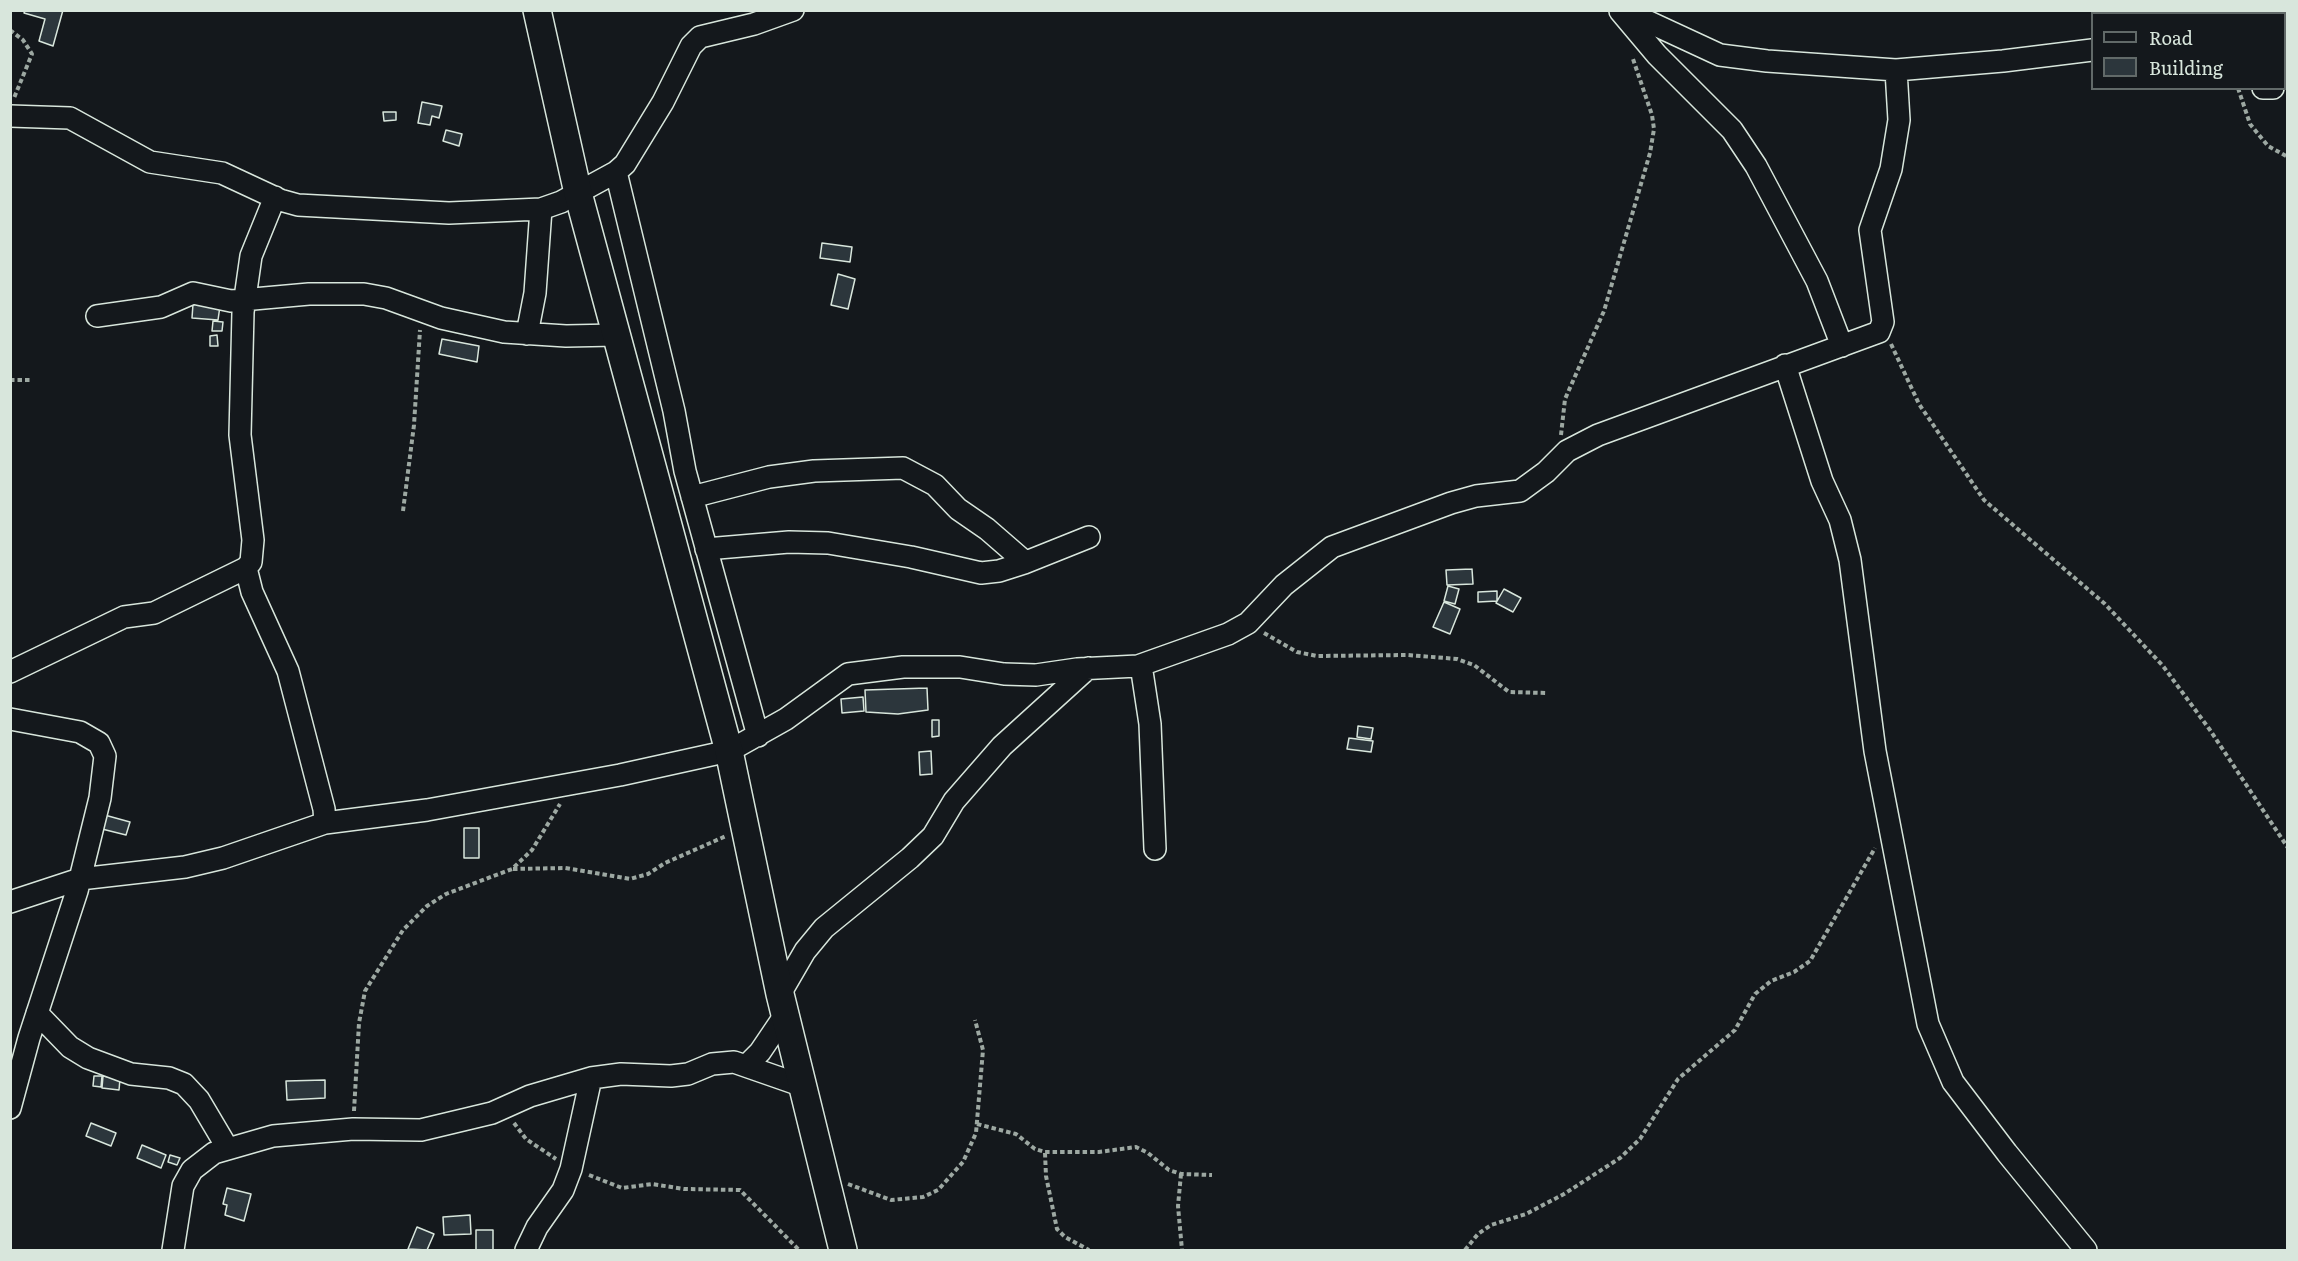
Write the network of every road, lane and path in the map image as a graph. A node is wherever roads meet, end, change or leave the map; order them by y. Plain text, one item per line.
1 (537, 10) edge
2 (793, 10) edge
3 (1622, 10) edge
4 (10, 30) edge
5 (2091, 50) edge
6 (1632, 56) dead end
7 (1896, 70) junction
8 (2239, 90) edge
9 (10, 105) edge
10 (10, 116) edge
11 (2288, 156) edge
12 (616, 172) junction
13 (578, 193) junction
14 (275, 197) junction
15 (541, 209) junction
16 (245, 298) junction
17 (424, 313) junction
18 (97, 316) dead end
19 (1878, 331) junction
20 (527, 334) junction
21 (616, 335) junction
22 (1846, 346) junction
23 (1785, 365) junction
24 (10, 380) edge
25 (30, 380) dead end
26 (1558, 459) junction
27 (692, 497) junction
28 (403, 511) dead end
29 (1089, 537) dead end
30 (706, 549) junction
31 (1025, 562) junction
32 (246, 568) junction
33 (1248, 623) junction
34 (1141, 665) junction
35 (1088, 668) junction
36 (10, 672) edge
37 (1547, 693) dead end
38 (10, 719) edge
39 (759, 736) junction
40 (729, 751) junction
41 (570, 783) junction
42 (325, 823) junction
43 (1890, 825) junction
44 (744, 829) junction
45 (2287, 847) edge
46 (1155, 849) dead end
47 (512, 869) junction
48 (80, 879) junction
49 (10, 902) edge
50 (783, 1004) junction
51 (37, 1013) junction
52 (975, 1020) dead end
53 (747, 1065) junction
54 (591, 1078) junction
55 (803, 1086) junction
56 (10, 1108) edge
57 (501, 1109) junction
58 (976, 1124) junction
59 (353, 1129) junction
60 (228, 1149) junction
61 (1045, 1152) junction
62 (571, 1169) junction
63 (824, 1173) junction
64 (1181, 1174) junction
65 (1212, 1175) dead end
66 (173, 1251) edge
67 (526, 1251) edge
68 (799, 1251) edge
69 (843, 1251) edge
70 (1089, 1251) edge
71 (1182, 1251) edge
72 (1465, 1251) edge
73 (2086, 1251) edge

1 - 13 main road
2 - 12 street
3 - 7 street
3 - 22 street
4 - 9 path
5 - 7 street
6 - 26 path
7 - 19 street
8 - 11 path
10 - 14 street
12 - 13 street
12 - 27 street
13 - 15 street
13 - 21 main road
14 - 15 street
14 - 16 street
15 - 20 street
16 - 17 street
16 - 18 street
16 - 32 street
17 - 20 street
17 - 28 path
19 - 22 street
19 - 45 path
20 - 21 street
21 - 40 main road
22 - 23 street
23 - 26 street
23 - 43 street
24 - 25 path
26 - 33 street
27 - 30 street
27 - 31 street
29 - 31 street
30 - 31 street
30 - 39 street
32 - 36 street
32 - 42 street
33 - 34 street
33 - 37 path
34 - 35 street
34 - 46 street
35 - 39 street
35 - 50 street
38 - 48 street
39 - 40 street
40 - 41 street
40 - 44 main road
41 - 42 street
41 - 47 path
42 - 48 street
43 - 72 path
43 - 73 street
44 - 47 path
44 - 50 main road
47 - 59 path
48 - 49 street
48 - 51 street
50 - 53 street
50 - 55 main road
51 - 56 street
51 - 60 street
52 - 58 path
53 - 54 street
53 - 55 street
54 - 57 street
54 - 62 street
55 - 63 main road
57 - 59 street
57 - 62 path
58 - 61 path
58 - 63 path
59 - 60 street
60 - 66 street
61 - 64 path
61 - 70 path
62 - 67 street
62 - 68 path
63 - 69 main road
64 - 65 path
64 - 71 path

